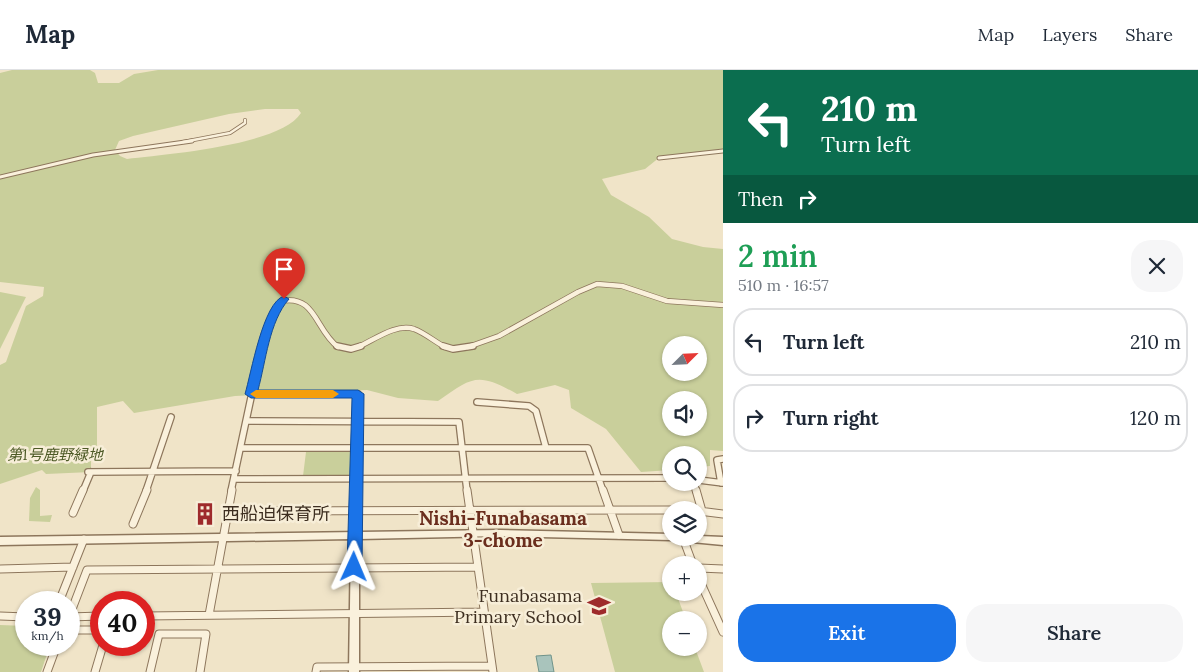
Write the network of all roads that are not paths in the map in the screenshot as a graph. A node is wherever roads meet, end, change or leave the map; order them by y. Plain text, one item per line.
1 (245, 120) dead end
2 (723, 151) edge
3 (659, 158) dead end
4 (0, 177) edge
5 (723, 305) edge
6 (251, 394) junction
7 (477, 402) dead end
8 (171, 417) dead end
9 (246, 421) junction
10 (357, 421) junction
11 (462, 447) junction
12 (241, 448) junction
13 (546, 448) junction
14 (356, 449) junction
15 (723, 459) edge
16 (154, 472) junction
17 (235, 475) junction
18 (355, 478) junction
19 (466, 478) junction
20 (599, 478) junction
21 (662, 478) edge
22 (707, 481) edge
23 (722, 483) edge
24 (469, 510) junction
25 (662, 510) edge
26 (355, 511) junction
27 (612, 511) junction
28 (228, 512) junction
29 (707, 512) edge
30 (73, 513) dead end
31 (723, 514) edge
32 (133, 524) dead end
33 (472, 533) junction
34 (618, 535) junction
35 (224, 536) junction
36 (355, 537) junction
37 (662, 537) edge
38 (84, 539) junction
39 (707, 540) edge
40 (0, 541) edge
41 (723, 541) edge
42 (73, 567) junction
43 (354, 567) junction
44 (477, 567) junction
45 (218, 568) junction
46 (707, 568) edge
47 (0, 569) edge
48 (723, 569) edge
49 (63, 591) edge
50 (707, 594) edge
51 (484, 612) junction
52 (209, 615) junction
53 (354, 615) junction
54 (0, 616) edge
55 (90, 616) edge
56 (155, 616) edge
57 (15, 617) edge
58 (720, 618) edge
59 (723, 632) edge
60 (53, 656) edge
61 (99, 656) edge
62 (493, 669) edge
63 (354, 670) edge
64 (47, 672) edge
65 (95, 672) edge
66 (150, 672) edge
67 (200, 672) edge
68 (316, 672) edge

1 - 4 street
2 - 3 street
5 - 6 street
6 - 9 street
6 - 10 street
7 - 13 street
8 - 16 street
9 - 10 street
9 - 12 street
10 - 11 street
10 - 14 street
11 - 13 street
11 - 14 street
11 - 19 street
12 - 14 street
12 - 17 street
13 - 20 street
14 - 18 street
15 - 23 street
16 - 17 street
16 - 30 street
16 - 32 street
17 - 18 street
17 - 28 street
18 - 19 street
18 - 26 street
19 - 20 street
19 - 24 street
20 - 21 street
20 - 27 street
22 - 23 street
24 - 26 street
24 - 27 street
24 - 33 street
25 - 27 street
26 - 28 street
26 - 36 street
27 - 34 street
28 - 35 street
29 - 31 street
33 - 34 street
33 - 36 street
33 - 44 street
34 - 37 street
35 - 36 street
35 - 38 street
35 - 45 street
36 - 43 street
38 - 40 street
38 - 42 street
39 - 41 street
42 - 47 street
42 - 49 street
43 - 44 street
43 - 45 street
43 - 53 street
44 - 51 street
45 - 52 street
45 - 55 street
46 - 48 street
50 - 58 street
51 - 53 street
51 - 62 street
52 - 53 street
52 - 56 street
53 - 63 street
54 - 57 street
58 - 59 street
60 - 64 street
61 - 65 street
62 - 63 street
63 - 68 street
66 - 67 street

